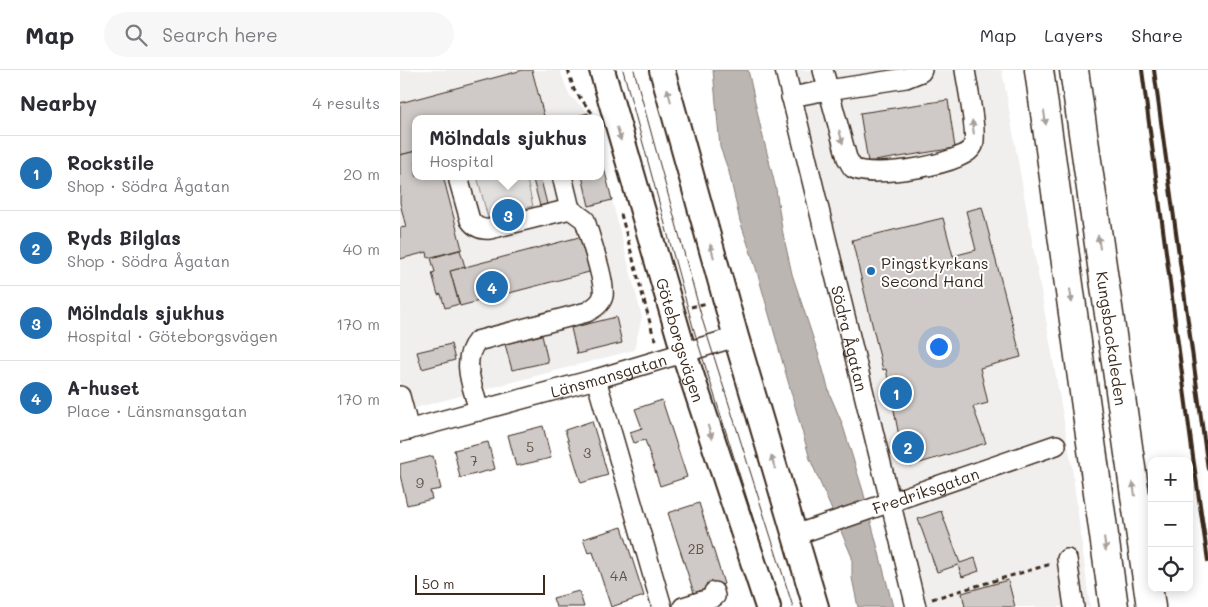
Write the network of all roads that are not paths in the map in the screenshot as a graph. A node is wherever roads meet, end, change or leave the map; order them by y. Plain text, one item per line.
1 (602, 70) edge
2 (662, 70) edge
3 (785, 70) edge
4 (823, 70) edge
5 (922, 70) edge
6 (965, 70) edge
7 (1038, 70) edge
8 (1074, 70) edge
9 (876, 77) edge
10 (828, 90) junction
11 (791, 97) junction
12 (460, 180) edge
13 (563, 180) edge
14 (570, 209) junction
15 (736, 337) junction
16 (684, 353) junction
17 (596, 379) junction
18 (400, 396) edge
19 (479, 411) junction
20 (405, 431) edge
21 (1056, 445) dead end
22 (884, 504) junction
23 (795, 535) junction
24 (1067, 559) road end
25 (714, 592) dead end
26 (915, 605) edge
27 (662, 607) edge
28 (683, 607) edge
29 (768, 607) edge
30 (816, 607) edge
31 (1074, 607) edge
32 (1114, 607) edge
33 (1151, 607) edge

1 -> 16 main road, Göteborgsvägen
15 -> 2 main road
3 - 11 street, Södra Ågatan
4 - 10 street
5 - 9 street
10 -> 6 street
7 -> 32 highway
33 -> 8 highway, Kungsbackaleden
9 - 10 street
10 - 11 street
11 - 22 street, Södra Ågatan
12 - 14 street
13 - 14 street
14 - 19 street
15 - 16 street, Länsmansgatan
23 -> 15 main road
16 - 17 street, Länsmansgatan
16 -> 29 main road, Göteborgsvägen
17 - 19 street, Länsmansgatan
17 - 27 street
18 - 20 street
19 - 20 street, Länsmansgatan
21 - 22 street, Fredriksgatan
22 - 23 street, Fredriksgatan
22 - 26 street, Södra Ågatan
23 - 30 main road
24 - 31 street
25 - 28 street

